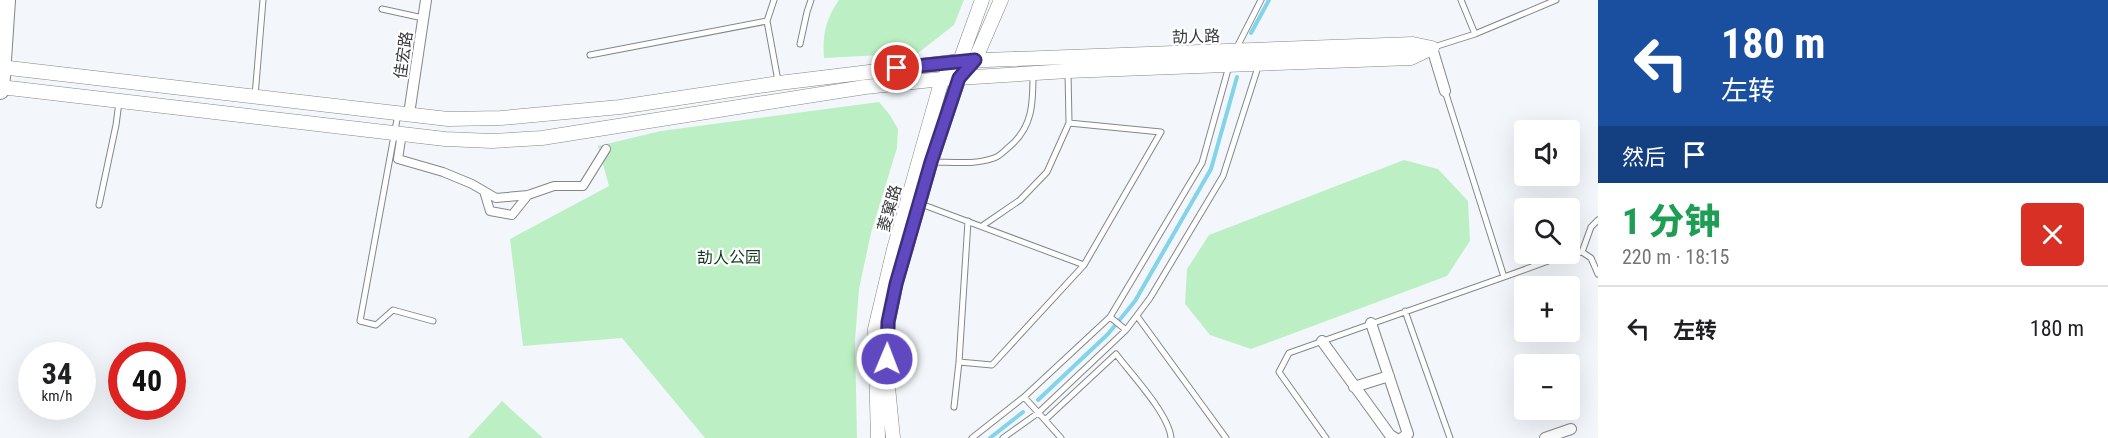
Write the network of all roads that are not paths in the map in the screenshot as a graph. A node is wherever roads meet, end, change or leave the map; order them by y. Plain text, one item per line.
1 (6, 0) edge
2 (263, 0) edge
3 (426, 0) edge
4 (774, 0) edge
5 (812, 0) edge
6 (982, 0) edge
7 (1001, 0) edge
8 (1261, 0) edge
9 (1461, 0) edge
10 (1556, 0) edge
11 (382, 9) dead end
12 (423, 18) junction
13 (767, 21) junction
14 (1475, 34) junction
15 (800, 44) dead end
16 (1432, 48) junction
17 (590, 55) dead end
18 (1232, 58) junction
19 (975, 60) junction
20 (960, 61) junction
21 (1259, 63) junction
22 (1, 67) edge
23 (1068, 71) junction
24 (1033, 74) junction
25 (959, 78) junction
26 (942, 79) junction
27 (779, 83) junction
28 (0, 88) edge
29 (1445, 91) joint
30 (255, 96) junction
31 (119, 100) junction
32 (404, 113) junction
33 (1069, 123) junction
34 (398, 132) junction
35 (606, 149) dead end
36 (931, 162) junction
37 (484, 191) junction
38 (528, 195) junction
39 (920, 203) junction
40 (99, 205) dead end
41 (1598, 220) edge
42 (968, 221) junction
43 (982, 226) junction
44 (1582, 252) junction
45 (1084, 265) junction
46 (1598, 274) edge
47 (1504, 277) junction
48 (1405, 311) junction
49 (1137, 316) junction
50 (1110, 317) junction
51 (434, 321) dead end
52 (1371, 323) junction
53 (1126, 330) junction
54 (1322, 341) junction
55 (959, 362) junction
56 (1389, 376) junction
57 (1354, 387) junction
58 (1024, 397) junction
59 (954, 407) dead end
60 (1038, 413) junction
61 (1045, 420) junction
62 (1571, 429) dead end
63 (878, 438) edge
64 (893, 438) edge
65 (972, 438) edge
66 (1003, 438) edge
67 (1061, 438) edge
68 (1171, 438) edge
69 (1226, 438) edge
70 (1326, 438) edge
71 (1395, 438) edge
72 (1402, 438) edge
73 (1450, 438) edge
74 (1545, 438) edge

1 - 22 main road
2 - 30 lane
3 - 12 street, 佳宏路
4 - 13 lane
5 - 15 lane
6 - 20 street, 菱窠路
7 - 19 street, 菱窠路
8 - 18 lane
9 - 14 lane
10 - 14 lane
11 - 12 lane
12 - 32 street, 佳宏路
13 - 17 lane
13 - 27 lane
14 - 16 lane
16 - 18 street, 劼人路
16 - 21 street
16 - 29 street
18 - 19 street, 劼人路
18 - 21 street
18 - 23 street
18 - 50 lane
19 - 20 street, 劼人路
19 - 25 street, 菱窠路
20 - 26 street, 菱窠路
20 - 27 street, 劼人路
21 - 49 lane
22 - 28 main road
22 - 30 street, 劼人路
23 - 24 street
23 - 33 lane
24 - 25 street
24 - 36 lane
25 - 26 street
25 - 36 street, 菱窠路
26 - 34 street
26 - 63 street, 菱窠路
27 - 32 street, 劼人路
28 - 31 street
29 - 47 lane
30 - 32 street, 劼人路
31 - 34 street
31 - 40 lane
32 - 34 lane
33 - 43 lane
33 - 45 lane
34 - 37 street
34 - 51 lane
35 - 38 street
36 - 39 street, 菱窠路
37 - 38 street
37 - 38 street
39 - 42 lane
39 - 64 street, 菱窠路
41 - 44 lane
42 - 43 lane
42 - 55 lane
43 - 45 lane
44 - 46 lane
44 - 47 lane
45 - 55 lane
47 - 48 lane
48 - 52 lane
48 - 73 lane
49 - 53 lane
49 - 69 lane
50 - 53 lane
50 - 58 lane
52 - 54 lane
52 - 56 street
53 - 60 lane
54 - 57 street
54 - 70 lane
55 - 59 lane
56 - 57 street
56 - 72 street
57 - 71 street
58 - 60 lane
58 - 65 lane
60 - 61 lane
60 - 66 lane
61 - 67 lane
61 - 68 lane
62 - 74 street

